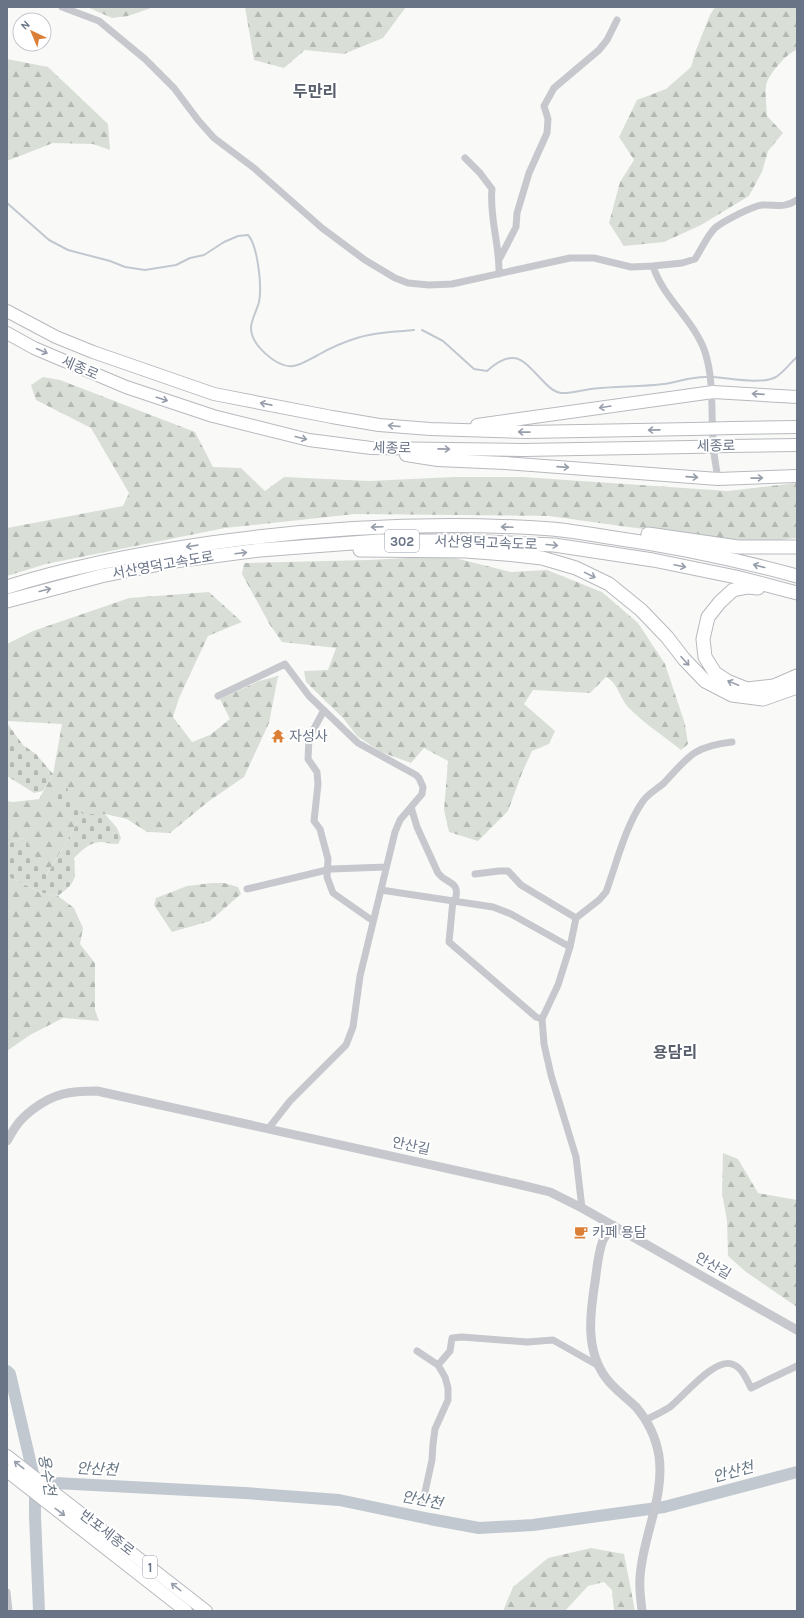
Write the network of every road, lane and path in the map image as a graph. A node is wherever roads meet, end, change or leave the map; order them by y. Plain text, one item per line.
1 (62, 7) edge
2 (617, 20) dead end
3 (465, 158) dead end
4 (797, 200) edge
5 (500, 258) junction
6 (653, 266) junction
7 (499, 274) junction
8 (7, 311) edge
9 (7, 333) edge
10 (711, 387) junction
11 (797, 397) edge
12 (797, 428) edge
13 (430, 429) junction
14 (797, 445) edge
15 (371, 448) junction
16 (797, 476) edge
17 (718, 479) junction
18 (554, 529) junction
19 (797, 547) edge
20 (260, 550) junction
21 (797, 576) edge
22 (7, 587) edge
23 (797, 593) edge
24 (7, 601) edge
25 (797, 676) edge
26 (797, 687) edge
27 (218, 696) dead end
28 (324, 710) junction
29 (732, 742) dead end
30 (411, 807) junction
31 (386, 867) junction
32 (328, 870) junction
33 (475, 874) dead end
34 (248, 889) dead end
35 (381, 890) junction
36 (454, 900) junction
37 (576, 918) junction
38 (373, 922) junction
39 (570, 948) junction
40 (542, 1019) junction
41 (268, 1129) junction
42 (7, 1141) edge
43 (582, 1208) junction
44 (613, 1225) junction
45 (797, 1330) edge
46 (417, 1351) dead end
47 (438, 1365) junction
48 (598, 1366) junction
49 (797, 1366) edge
50 (645, 1420) junction
51 (7, 1456) edge
52 (7, 1471) edge
53 (423, 1501) dead end
54 (90, 1527) junction
55 (7, 1592) edge
56 (9, 1611) edge
57 (186, 1611) edge
58 (206, 1611) edge
59 (642, 1611) edge

1 - 7 street
2 - 5 street
3 - 5 street
4 - 6 street
5 - 7 street
6 - 7 street
6 - 10 street
13 -> 8 highway, 세종로
9 -> 15 highway, 세종로
11 -> 10 highway
10 -> 13 highway
10 - 17 street
12 -> 13 highway, 세종로, bridge
15 -> 14 highway, 세종로, bridge
15 -> 17 highway
17 -> 16 highway
18 - 19 highway
21 -> 18 highway, 서산영덕고속도로 / 302
18 -> 22 highway, 서산영덕고속도로 / 302
20 -> 23 highway, 서산영덕고속도로 / 302
24 -> 20 highway, 서산영덕고속도로 / 302
20 -> 26 highway
25 -> 23 highway
27 - 28 street
28 - 30 street
28 - 32 street
29 - 37 street
30 - 31 street
30 - 36 street
31 - 32 street
31 - 35 street
32 - 34 street
32 - 38 street
33 - 37 street
35 - 36 street
35 - 38 street
36 - 39 street
36 - 40 street
37 - 39 street
38 - 41 street
39 - 40 street
40 - 43 street
41 - 42 street, 안산길
41 - 43 street, 안산길
43 - 44 street, 안산길
44 - 45 street, 안산길
44 - 48 street
46 - 47 street
47 - 48 street
47 - 53 street
48 - 50 street
49 - 50 street
50 - 59 street
54 -> 51 highway, 반포세종로 / 1
52 -> 54 highway, 반포세종로 / 1
54 - 57 highway, 반포세종로 / 1
58 -> 54 highway, 반포세종로 / 1
55 - 56 street

